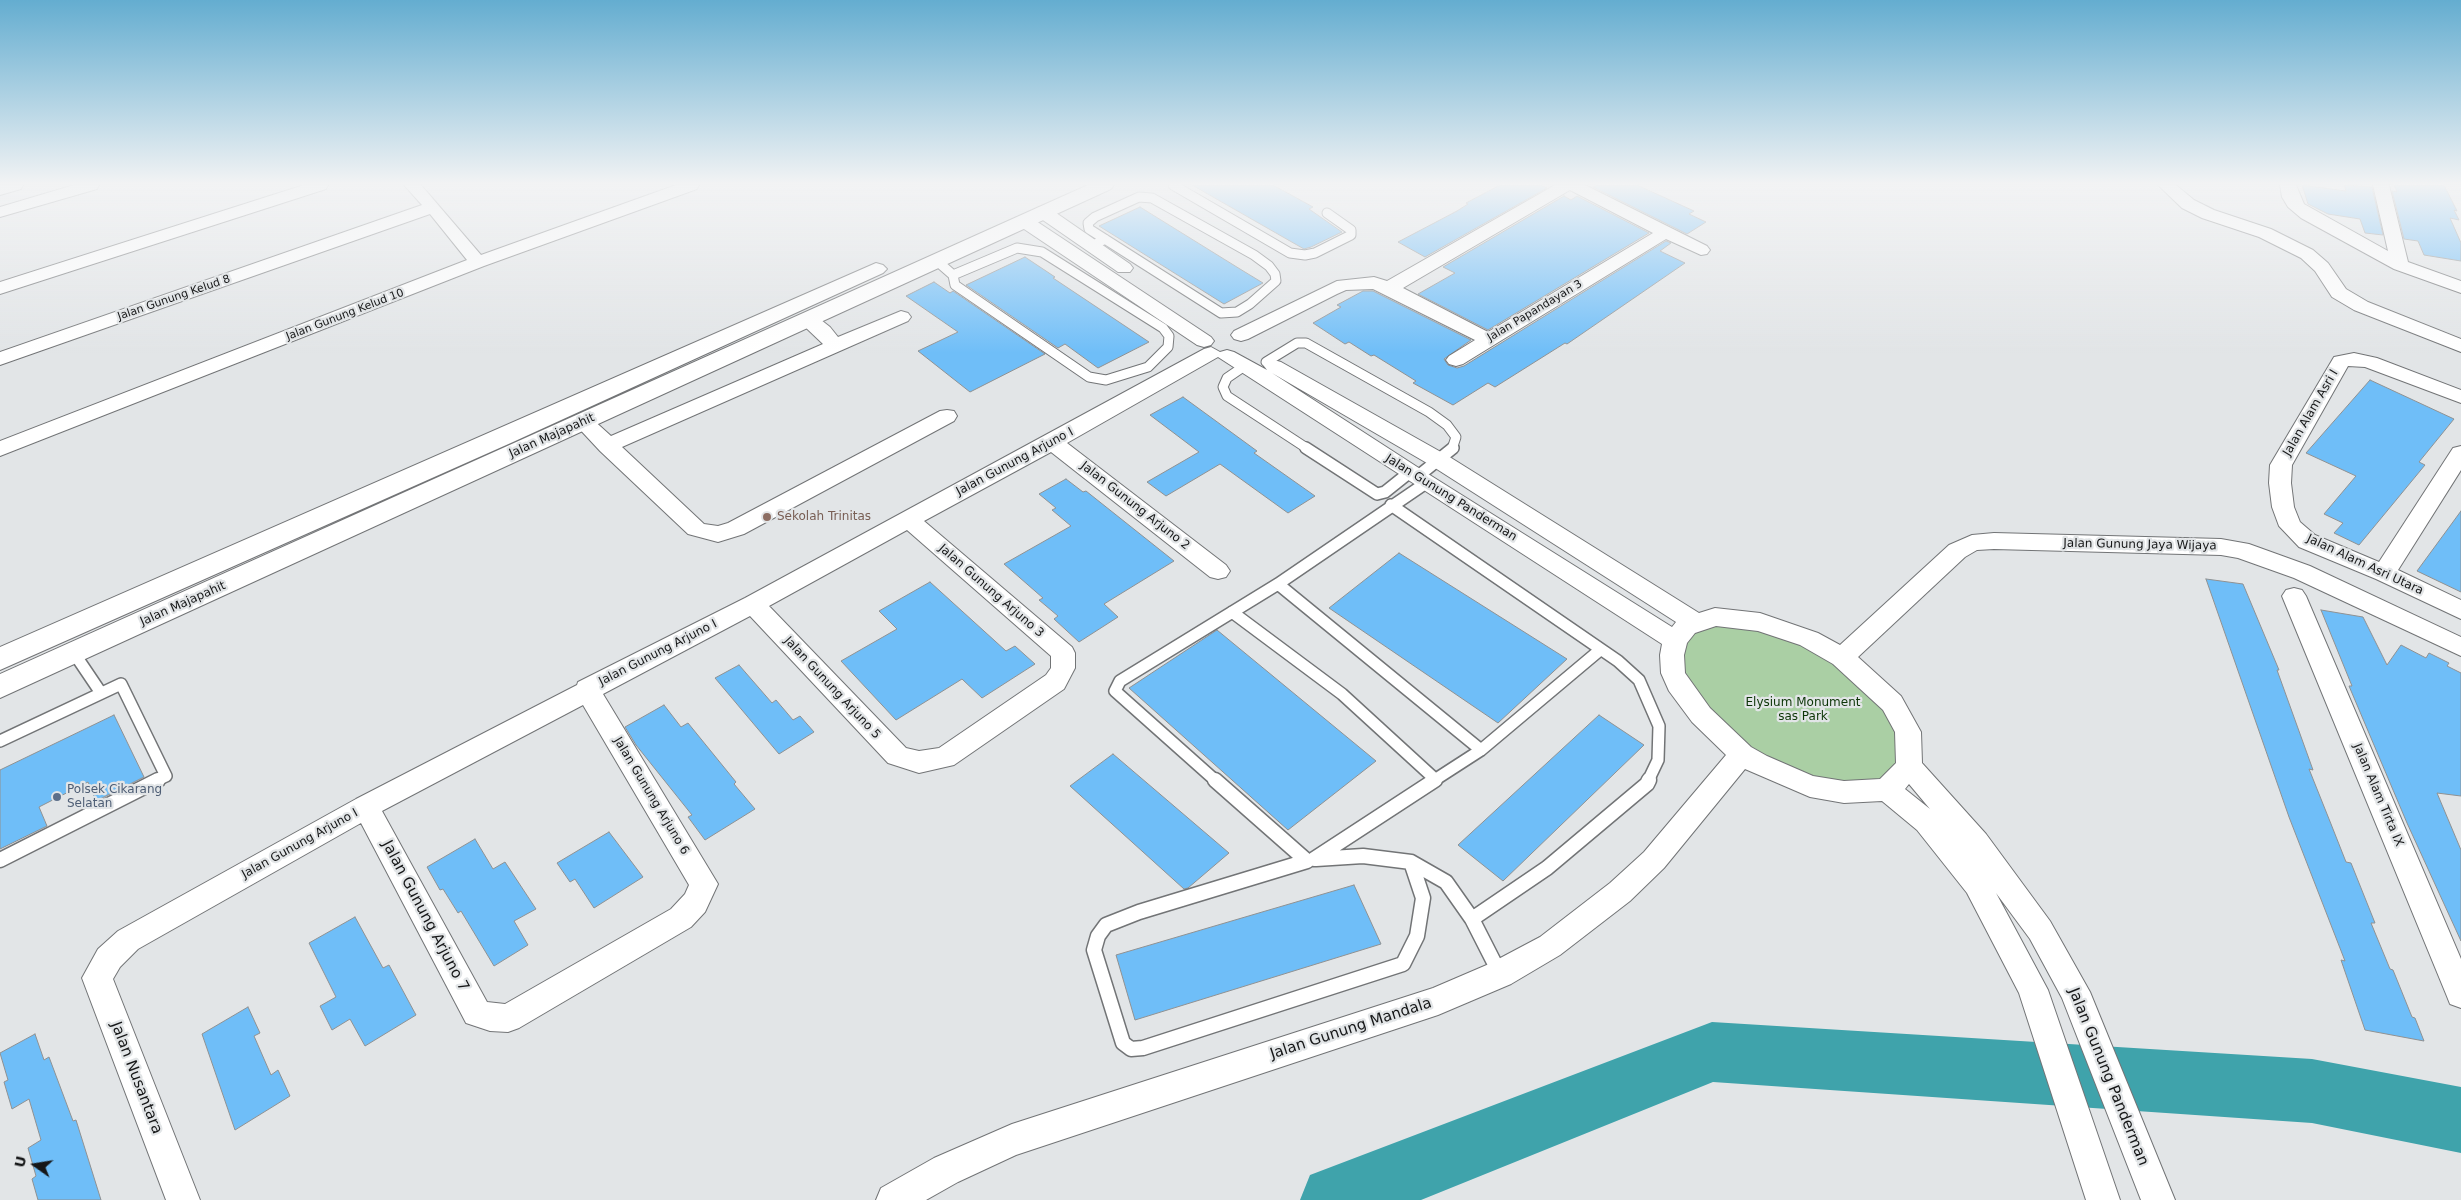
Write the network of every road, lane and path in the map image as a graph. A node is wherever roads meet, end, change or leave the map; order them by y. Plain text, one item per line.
1 (146, 241) edge
2 (336, 241) edge
3 (461, 241) edge
4 (536, 241) edge
5 (943, 241) edge
6 (991, 241) edge
7 (1071, 241) edge
8 (1094, 241) edge
9 (1229, 241) edge
10 (1271, 241) edge
11 (1339, 241) edge
12 (1470, 241) edge
13 (1651, 241) edge
14 (1684, 241) edge
15 (2281, 241) edge
16 (2358, 241) edge
17 (2394, 241) edge
18 (1099, 243) junction
19 (1701, 250) dead end
20 (478, 262) junction
21 (2400, 264) junction
22 (945, 268) junction
23 (2461, 287) edge
24 (0, 288) edge
25 (1389, 288) junction
26 (901, 317) dead end
27 (810, 320) junction
28 (1487, 339) junction
29 (835, 346) junction
30 (2461, 346) edge
31 (1227, 347) junction
32 (0, 359) edge
33 (1456, 360) dead end
34 (1266, 362) junction
35 (2461, 397) edge
36 (947, 416) dead end
37 (583, 422) junction
38 (1052, 442) junction
39 (511, 444) junction
40 (607, 446) junction
41 (0, 449) edge
42 (2461, 453) edge
43 (1440, 461) junction
44 (1417, 477) junction
45 (1391, 505) junction
46 (2282, 507) joint
47 (908, 519) junction
48 (1218, 571) dead end
49 (2384, 573) junction
50 (1278, 584) junction
51 (2294, 596) dead end
52 (753, 604) junction
53 (2461, 610) edge
54 (1232, 612) junction
55 (1695, 622) junction
56 (1675, 640) junction
57 (2461, 647) edge
58 (1600, 650) junction
59 (74, 654) junction
60 (1842, 657) junction
61 (0, 659) edge
62 (0, 687) edge
63 (587, 689) junction
64 (101, 693) junction
65 (0, 741) edge
66 (1481, 750) junction
67 (1742, 754) junction
68 (919, 762) joint
69 (1909, 766) junction
70 (1436, 780) junction
71 (1887, 790) junction
72 (366, 807) junction
73 (0, 860) edge
74 (1311, 860) junction
75 (1411, 862) junction
76 (1472, 920) junction
77 (109, 958) joint
78 (1500, 974) junction
79 (2461, 994) edge
80 (490, 1017) joint
81 (183, 1200) edge
82 (893, 1200) edge
83 (2103, 1200) edge
84 (2158, 1200) edge

1 - 24 street
2 - 32 street, Jalan Gunung Kelud 8
3 - 20 street
4 - 20 street, Jalan Gunung Kelud 10
5 - 39 street, Jalan Majapahit
6 - 22 street, Jalan Majapahit
7 - 31 street, Jalan Gunung Panderman
8 - 18 street, Jalan Gunung Panderman
9 - 18 lane
10 - 11 lane
12 - 25 street
13 - 28 street, Jalan Papandayan 3
14 - 19 street
15 - 30 street
16 - 21 street
17 - 21 street
18 - 31 street, Jalan Gunung Panderman
20 - 41 street, Jalan Gunung Kelud 10
21 - 23 street
22 - 22 lane
22 - 27 street, Jalan Majapahit
25 - 28 street, Jalan Gunung Arjuno I
25 - 31 street, Jalan Gunung Arjuno I
26 - 29 street
27 - 29 street
27 - 37 street, Jalan Majapahit
28 - 33 street, Jalan Papandayan 3
29 - 40 street
31 - 34 street, Jalan Gunung Panderman
31 - 38 street, Jalan Gunung Arjuno I
31 - 44 street, Jalan Gunung Panderman
31 - 44 lane
34 - 43 street, Jalan Gunung Panderman
34 - 43 lane
35 - 46 street, Jalan Alam Asri I
36 - 40 street
37 - 39 street, Jalan Majapahit
37 - 40 street
38 - 47 street, Jalan Gunung Arjuno I
38 - 48 street, Jalan Gunung Arjuno 2
39 - 59 street, Jalan Majapahit
39 - 61 street, Jalan Majapahit
42 - 49 street
43 - 44 lane
43 - 55 street, Jalan Gunung Panderman
44 - 45 lane
44 - 56 street, Jalan Gunung Panderman
45 - 50 lane
45 - 58 lane
46 - 49 street, Jalan Alam Asri Utara
47 - 52 street, Jalan Gunung Arjuno I
47 - 68 street, Jalan Gunung Arjuno 3
49 - 53 street, Jalan Alam Asri Utara
50 - 54 lane
50 - 66 lane
51 - 79 street, Jalan Alam Tirta IX
52 - 63 street, Jalan Gunung Arjuno I
52 - 68 street, Jalan Gunung Arjuno 5
54 - 70 lane
54 - 74 lane
55 - 56 street
55 - 60 street
56 - 67 street
57 - 60 street, Jalan Gunung Jaya Wijaya
58 - 66 lane
58 - 76 lane
59 - 62 street, Jalan Majapahit
59 - 64 lane
60 - 69 street
63 - 72 street, Jalan Gunung Arjuno I
63 - 80 street, Jalan Gunung Arjuno 6
64 - 65 lane
64 - 73 lane
66 - 70 lane
67 - 71 street
67 - 78 street, Jalan Gunung Mandala
69 - 71 street
69 - 84 street, Jalan Gunung Panderman
70 - 74 lane
71 - 83 street
72 - 77 street, Jalan Gunung Arjuno I
72 - 80 street, Jalan Gunung Arjuno 7
74 - 75 lane
74 - 75 lane
75 - 76 lane
76 - 78 lane
77 - 81 street, Jalan Nusantara
78 - 82 street, Jalan Gunung Mandala

